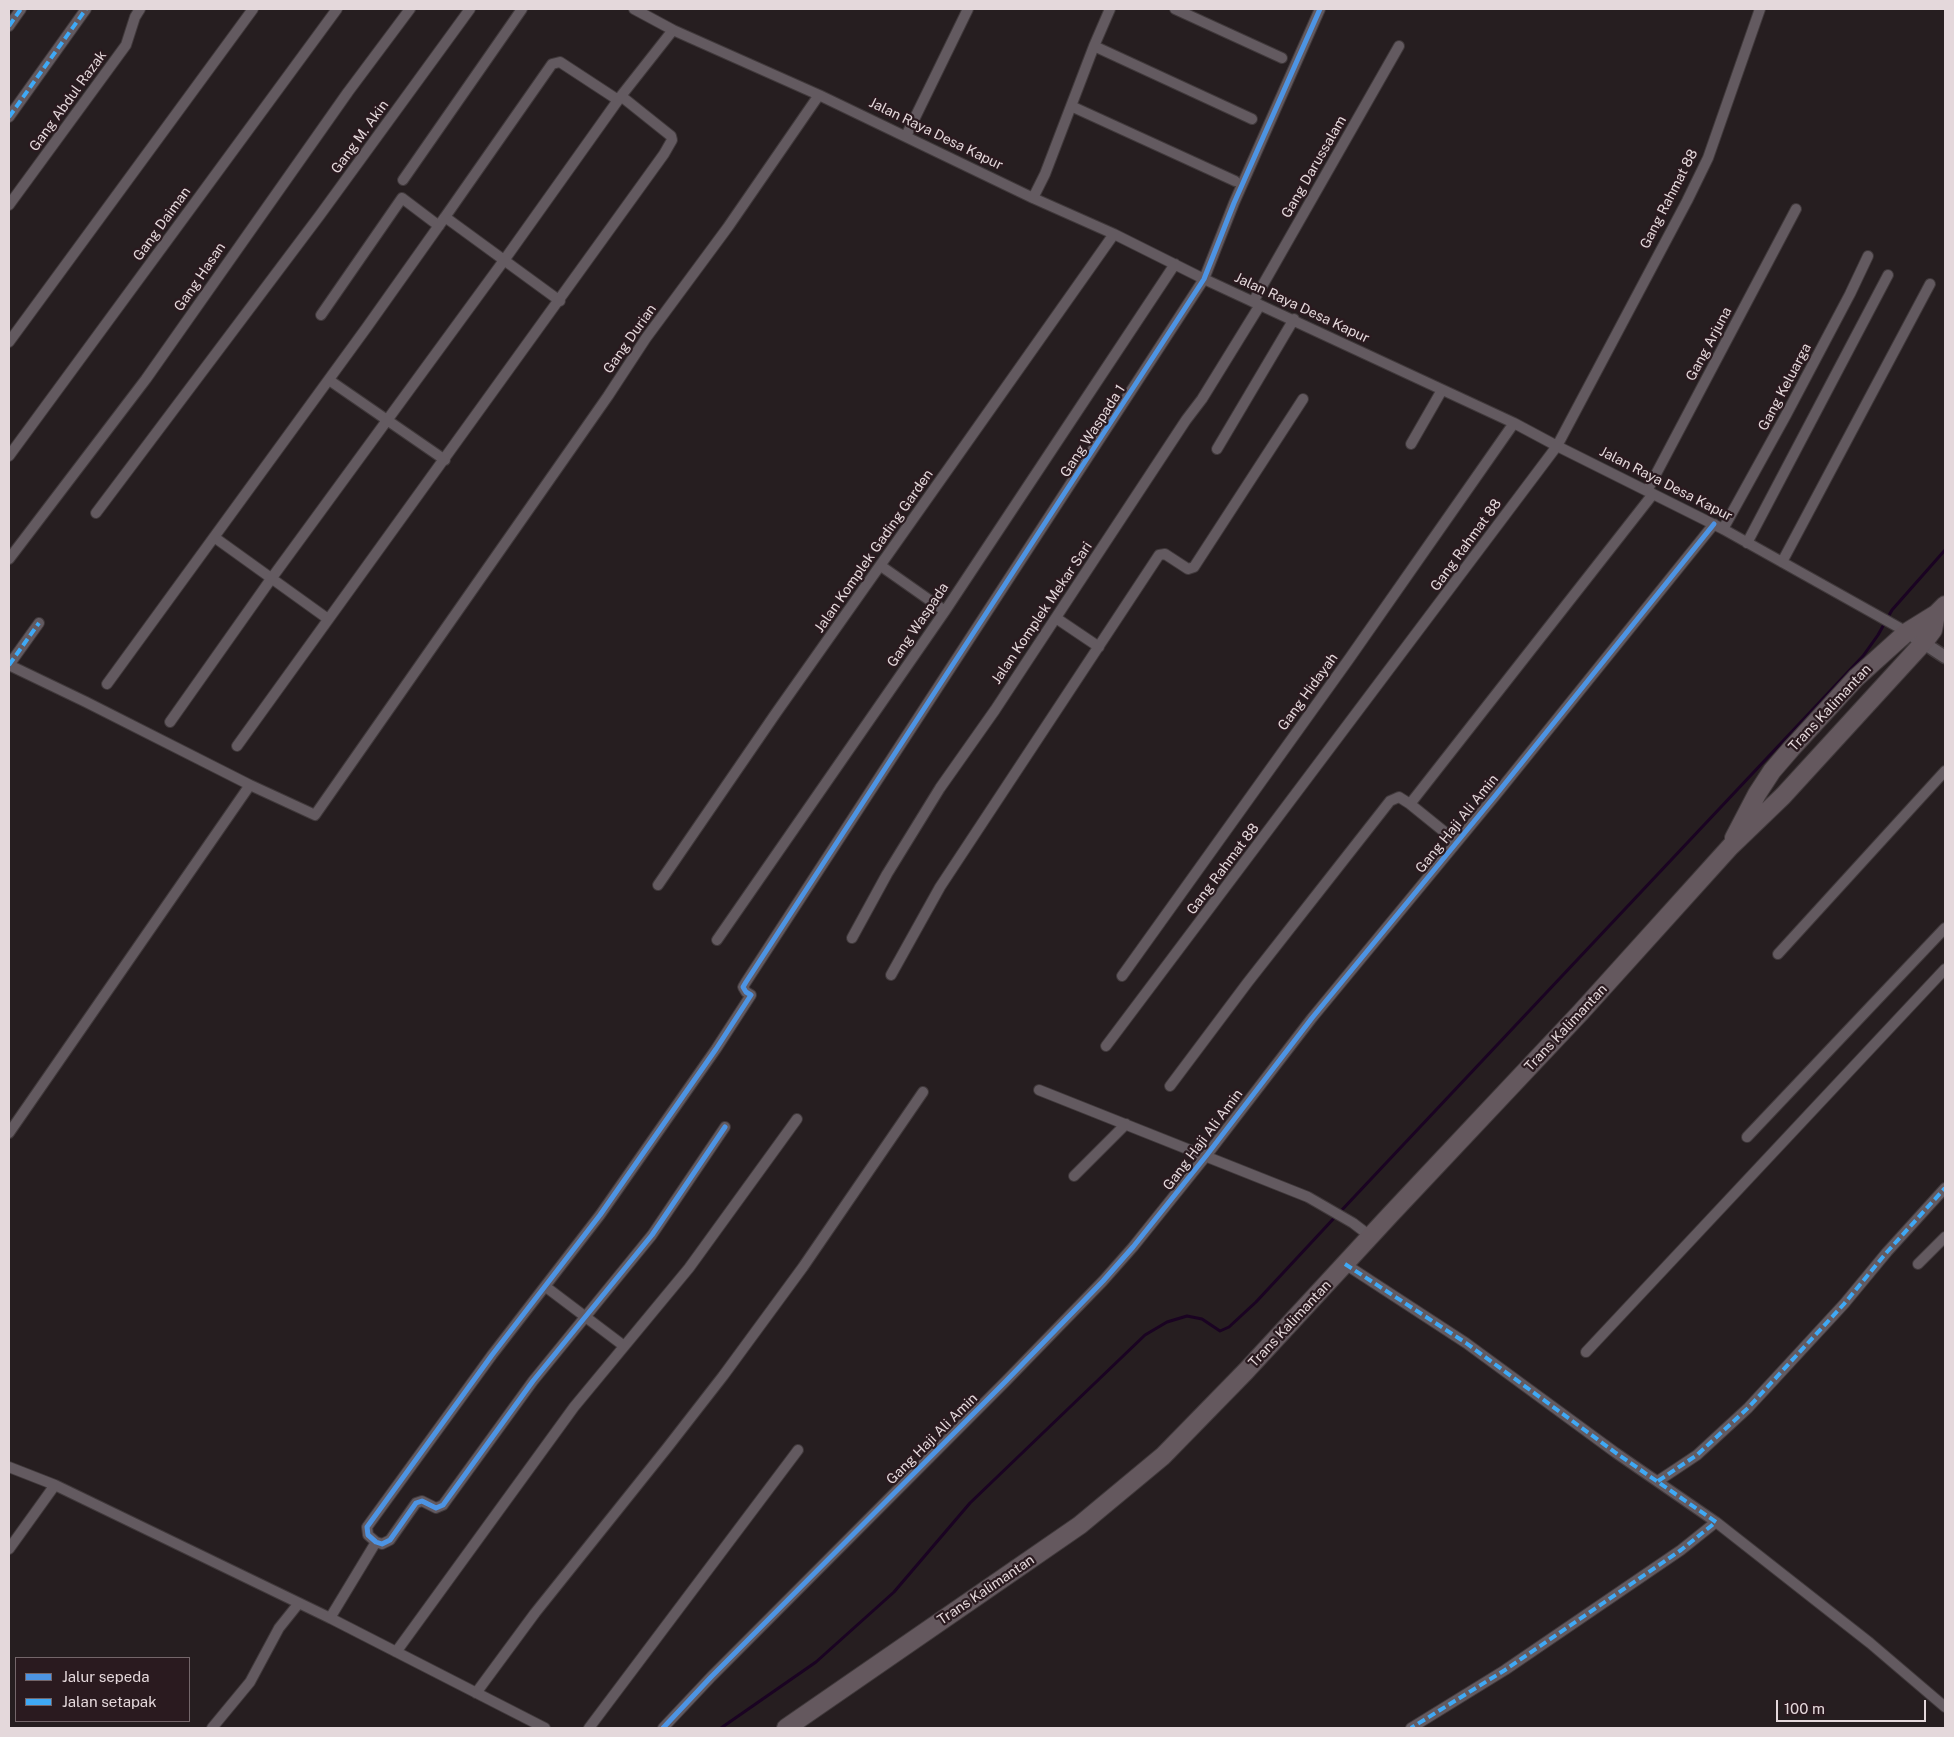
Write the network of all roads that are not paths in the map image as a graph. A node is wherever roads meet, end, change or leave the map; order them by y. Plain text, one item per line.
1 (21, 9) edge
2 (86, 9) edge
3 (140, 9) edge
4 (253, 9) edge
5 (337, 9) edge
6 (410, 9) edge
7 (470, 9) edge
8 (522, 9) edge
9 (634, 9) edge
10 (968, 9) edge
11 (1110, 9) edge
12 (1175, 9) edge
13 (1320, 9) edge
14 (1760, 9) edge
15 (9, 26) edge
16 (673, 30) junction
17 (1094, 46) junction
18 (1398, 46) dead end
19 (1282, 58) dead end
20 (819, 95) junction
21 (620, 98) junction
22 (1071, 106) junction
23 (9, 117) edge
24 (1252, 119) dead end
25 (906, 136) junction
26 (403, 180) dead end
27 (1235, 181) dead end
28 (1033, 198) junction
29 (9, 205) edge
30 (1796, 209) dead end
31 (442, 221) junction
32 (1114, 234) junction
33 (1868, 256) dead end
34 (505, 259) junction
35 (1175, 264) junction
36 (1888, 275) dead end
37 (1204, 279) junction
38 (1930, 284) dead end
39 (560, 300) junction
40 (1256, 303) junction
41 (321, 315) dead end
42 (1294, 319) junction
43 (9, 342) edge
44 (329, 380) junction
45 (1442, 390) junction
46 (1303, 399) dead end
47 (386, 420) junction
48 (1514, 423) junction
49 (1411, 444) dead end
50 (1557, 446) junction
51 (1217, 449) dead end
52 (9, 456) edge
53 (445, 460) junction
54 (1650, 493) junction
55 (96, 514) dead end
56 (1718, 527) junction
57 (214, 537) junction
58 (1747, 543) junction
59 (9, 559) edge
60 (1782, 562) junction
61 (881, 566) junction
62 (271, 579) junction
63 (1941, 610) edge
64 (945, 611) junction
65 (1056, 618) junction
66 (328, 619) junction
67 (39, 623) dead end
68 (1907, 632) junction
69 (1099, 648) junction
70 (1938, 652) edge
71 (9, 665) edge
72 (106, 684) dead end
73 (170, 722) dead end
74 (237, 746) dead end
75 (1945, 771) edge
76 (250, 785) junction
77 (1410, 804) junction
78 (1457, 842) junction
79 (1730, 848) junction
80 (658, 885) dead end
81 (1945, 928) edge
82 (852, 938) dead end
83 (717, 940) dead end
84 (1778, 954) dead end
85 (1945, 969) edge
86 (890, 976) dead end
87 (1122, 976) dead end
88 (1106, 1046) dead end
89 (1170, 1086) dead end
90 (1039, 1090) dead end
91 (922, 1092) dead end
92 (797, 1119) dead end
93 (1126, 1124) junction
94 (725, 1127) dead end
95 (9, 1133) edge
96 (1747, 1137) dead end
97 (1206, 1156) junction
98 (1074, 1176) dead end
99 (1945, 1188) edge
100 (1370, 1236) junction
101 (1945, 1237) edge
102 (1345, 1264) junction
103 (1918, 1264) dead end
104 (546, 1287) junction
105 (584, 1317) junction
106 (624, 1346) junction
107 (1586, 1352) dead end
108 (798, 1450) dead end
109 (9, 1468) edge
110 (1658, 1481) junction
111 (55, 1485) junction
112 (1716, 1522) junction
113 (376, 1542) junction
114 (9, 1549) edge
115 (299, 1603) junction
116 (330, 1618) junction
117 (396, 1652) junction
118 (476, 1693) junction
119 (1945, 1707) edge
120 (537, 1727) edge
121 (212, 1728) edge
122 (589, 1728) edge
123 (663, 1728) edge
124 (786, 1728) edge
125 (1411, 1728) edge

1 - 15 street
2 - 23 street
3 - 29 street, Gang Abdul Razak
4 - 43 street
5 - 52 street, Gang Daiman
6 - 59 street, Gang Hasan
7 - 55 street, Gang M. Akin
8 - 26 street
9 - 16 street, Jalan Raya Desa Kapur
10 - 25 street
11 - 17 street
12 - 19 street
13 - 37 street, Gang Waspada 1
14 - 50 street, Gang Rahmat 88
16 - 20 street, Jalan Raya Desa Kapur
16 - 21 street
17 - 22 street
17 - 24 street
18 - 40 street, Gang Darussalam
20 - 25 street, Jalan Raya Desa Kapur
20 - 76 street, Gang Durian
21 - 31 street
21 - 34 street
21 - 39 street
22 - 27 street
22 - 28 street
25 - 28 street, Jalan Raya Desa Kapur
28 - 32 street, Jalan Raya Desa Kapur
30 - 54 street, Gang Arjuna
31 - 34 street
31 - 41 street
31 - 44 street
32 - 35 street, Jalan Raya Desa Kapur
32 - 61 street, Jalan Komplek Gading Garden
33 - 56 street, Gang Keluarga
34 - 39 street
34 - 47 street
35 - 37 street, Jalan Raya Desa Kapur
35 - 64 street, Gang Waspada
36 - 58 street
37 - 40 street, Jalan Raya Desa Kapur
37 - 104 street, Gang Waspada 1
38 - 60 street
39 - 53 street
40 - 42 street, Jalan Raya Desa Kapur
40 - 65 street, Jalan Komplek Mekar Sari
42 - 45 street, Jalan Raya Desa Kapur
42 - 51 street
44 - 47 street
44 - 57 street
45 - 48 street, Jalan Raya Desa Kapur
45 - 49 street
46 - 69 street
47 - 53 street
47 - 62 street
48 - 50 street, Jalan Raya Desa Kapur
48 - 87 street, Gang Hidayah
50 - 54 street, Jalan Raya Desa Kapur
50 - 88 street, Gang Rahmat 88
53 - 66 street
54 - 56 street, Jalan Raya Desa Kapur
54 - 77 street, Gang Arjuna
56 - 58 street, Jalan Raya Desa Kapur
56 - 78 street, Gang Haji Ali Amin
57 - 62 street
57 - 72 street
58 - 60 street, Jalan Raya Desa Kapur
60 - 68 street, Jalan Raya Desa Kapur
61 - 64 street
61 - 80 street, Jalan Komplek Gading Garden
62 - 66 street
62 - 73 street
63 - 68 highway, Trans Kalimantan
63 - 70 highway, Trans Kalimantan
64 - 83 street, Gang Waspada
65 - 69 street
65 - 82 street, Jalan Komplek Mekar Sari
66 - 74 street
67 - 71 street
68 - 70 street, Jalan Raya Desa Kapur
68 - 79 highway, Trans Kalimantan
69 - 86 street
70 - 79 highway, Trans Kalimantan
71 - 76 street
75 - 84 street
76 - 95 street
77 - 78 street
77 - 89 street
78 - 97 street, Gang Haji Ali Amin
79 - 100 highway, Trans Kalimantan
81 - 96 street
85 - 107 street
90 - 93 street
91 - 118 street
92 - 106 street
93 - 97 street
93 - 98 street
94 - 105 street
97 - 100 street
97 - 123 street, Gang Haji Ali Amin
99 - 110 street
100 - 102 highway, Trans Kalimantan
101 - 103 street
102 - 110 street
102 - 124 highway, Trans Kalimantan
104 - 105 street
104 - 113 street
105 - 106 street
105 - 113 street
106 - 117 street
108 - 122 street
109 - 111 street
110 - 112 street
111 - 114 street
111 - 115 street
112 - 119 street
112 - 125 street
113 - 116 street
115 - 116 street
115 - 121 street
116 - 117 street
117 - 118 street
118 - 120 street

